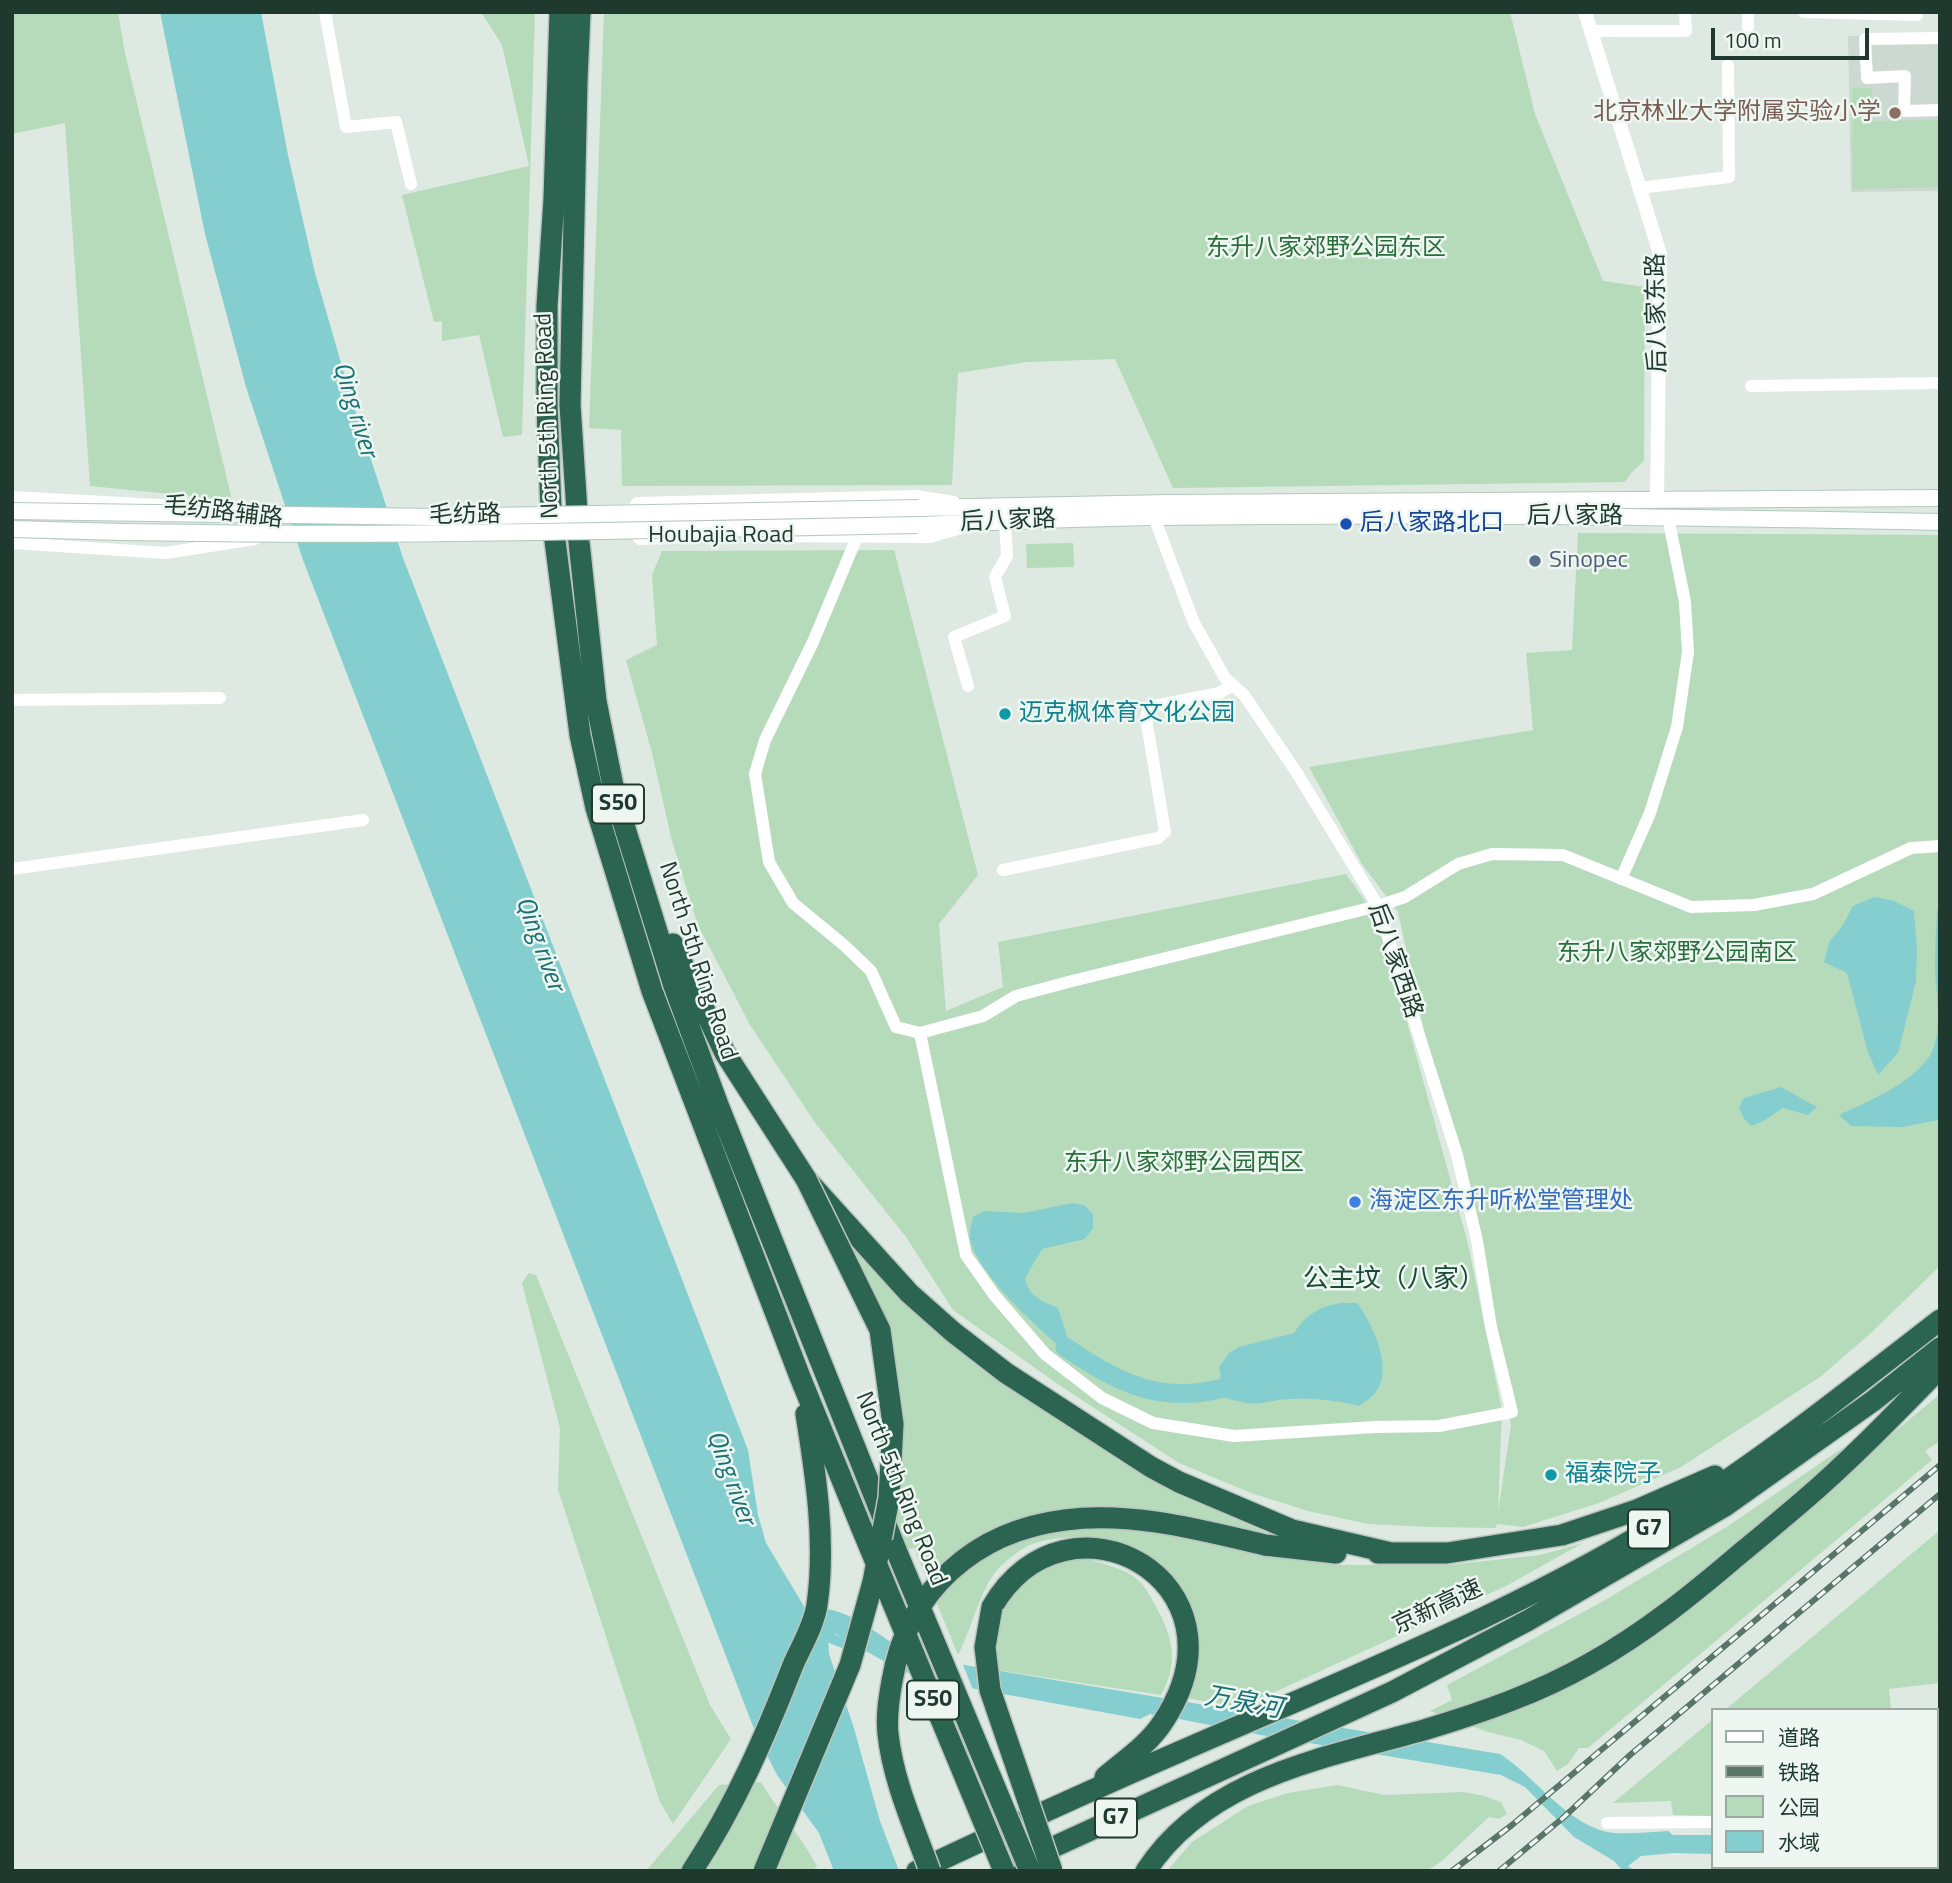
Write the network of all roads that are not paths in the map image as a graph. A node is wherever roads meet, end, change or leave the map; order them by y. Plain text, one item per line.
1 (325, 12) edge
2 (560, 12) edge
3 (580, 12) edge
4 (1584, 12) edge
5 (1685, 12) edge
6 (1748, 12) edge
7 (1804, 12) edge
8 (1917, 12) edge
9 (1748, 27) dead end
10 (1591, 32) junction
11 (1940, 38) edge
12 (1727, 65) dead end
13 (1940, 110) edge
14 (411, 184) dead end
15 (1639, 188) junction
16 (1940, 383) edge
17 (1751, 386) dead end
18 (12, 497) edge
19 (1940, 498) edge
20 (1657, 500) junction
21 (919, 508) joint
22 (12, 511) edge
23 (980, 515) junction
24 (1154, 517) junction
25 (1668, 517) junction
26 (1005, 522) junction
27 (1940, 522) edge
28 (433, 524) dead end
29 (917, 525) joint
30 (12, 529) edge
31 (857, 537) junction
32 (258, 538) dead end
33 (12, 544) edge
34 (1233, 685) junction
35 (968, 686) dead end
36 (220, 698) dead end
37 (12, 700) edge
38 (363, 820) dead end
39 (1940, 846) edge
40 (12, 869) edge
41 (1003, 870) dead end
42 (1622, 879) junction
43 (643, 883) junction
44 (1378, 906) junction
45 (920, 1033) junction
46 (806, 1179) junction
47 (1940, 1320) edge
48 (1940, 1348) edge
49 (1940, 1368) edge
50 (800, 1377) junction
51 (1758, 1458) junction
52 (1391, 1553) junction
53 (1082, 1796) junction
54 (1710, 1822) edge
55 (1607, 1823) dead end
56 (692, 1871) edge
57 (764, 1871) edge
58 (917, 1871) edge
59 (930, 1871) edge
60 (1002, 1871) edge
61 (1030, 1871) edge
62 (1052, 1871) edge
63 (1146, 1871) edge

1 - 14 street
2 - 50 highway, North 5th Ring Road / S50
3 - 43 highway, North 5th Ring Road / S50
4 - 10 street, 后八家东路
5 - 10 street
6 - 9 street
7 - 8 street
10 - 15 street, 后八家东路
11 - 13 street
12 - 15 street
15 - 20 street, 后八家东路
16 - 17 street
18 - 28 street, 毛纺路辅路
19 - 20 main road, 后八家路
20 - 23 main road, 后八家路
21 - 22 main road, 毛纺路, bridge
21 - 23 main road, 后八家路
23 - 26 main road, 后八家路
23 - 29 main road, 后八家路
23 - 31 street, Houbajia Road
23 - 31 street, Houbajia Road
24 - 25 main road, 后八家路
24 - 26 main road, 后八家路
24 - 34 street, 后八家西路
25 - 27 main road, 后八家路
25 - 42 street
26 - 35 street
29 - 30 main road, 毛纺路, bridge
31 - 45 street
32 - 33 street, 毛纺路辅路
34 - 41 street
34 - 44 street, 后八家西路
36 - 37 street
38 - 40 street
39 - 42 street
42 - 44 street
43 - 46 highway
43 - 61 highway, North 5th Ring Road / S50, bridge
44 - 45 street
44 - 45 street, 后八家西路
46 - 52 highway, bridge
46 - 57 highway, bridge
47 - 51 highway, 京新高速 / G7
48 - 60 highway, 京新高速 / G7
49 - 63 highway
50 - 56 highway
50 - 60 highway, North 5th Ring Road / S50, bridge
51 - 52 highway
51 - 53 highway, 京新高速 / G7
52 - 59 highway, bridge
53 - 58 highway, 京新高速 / G7
53 - 62 highway, bridge
54 - 55 street

